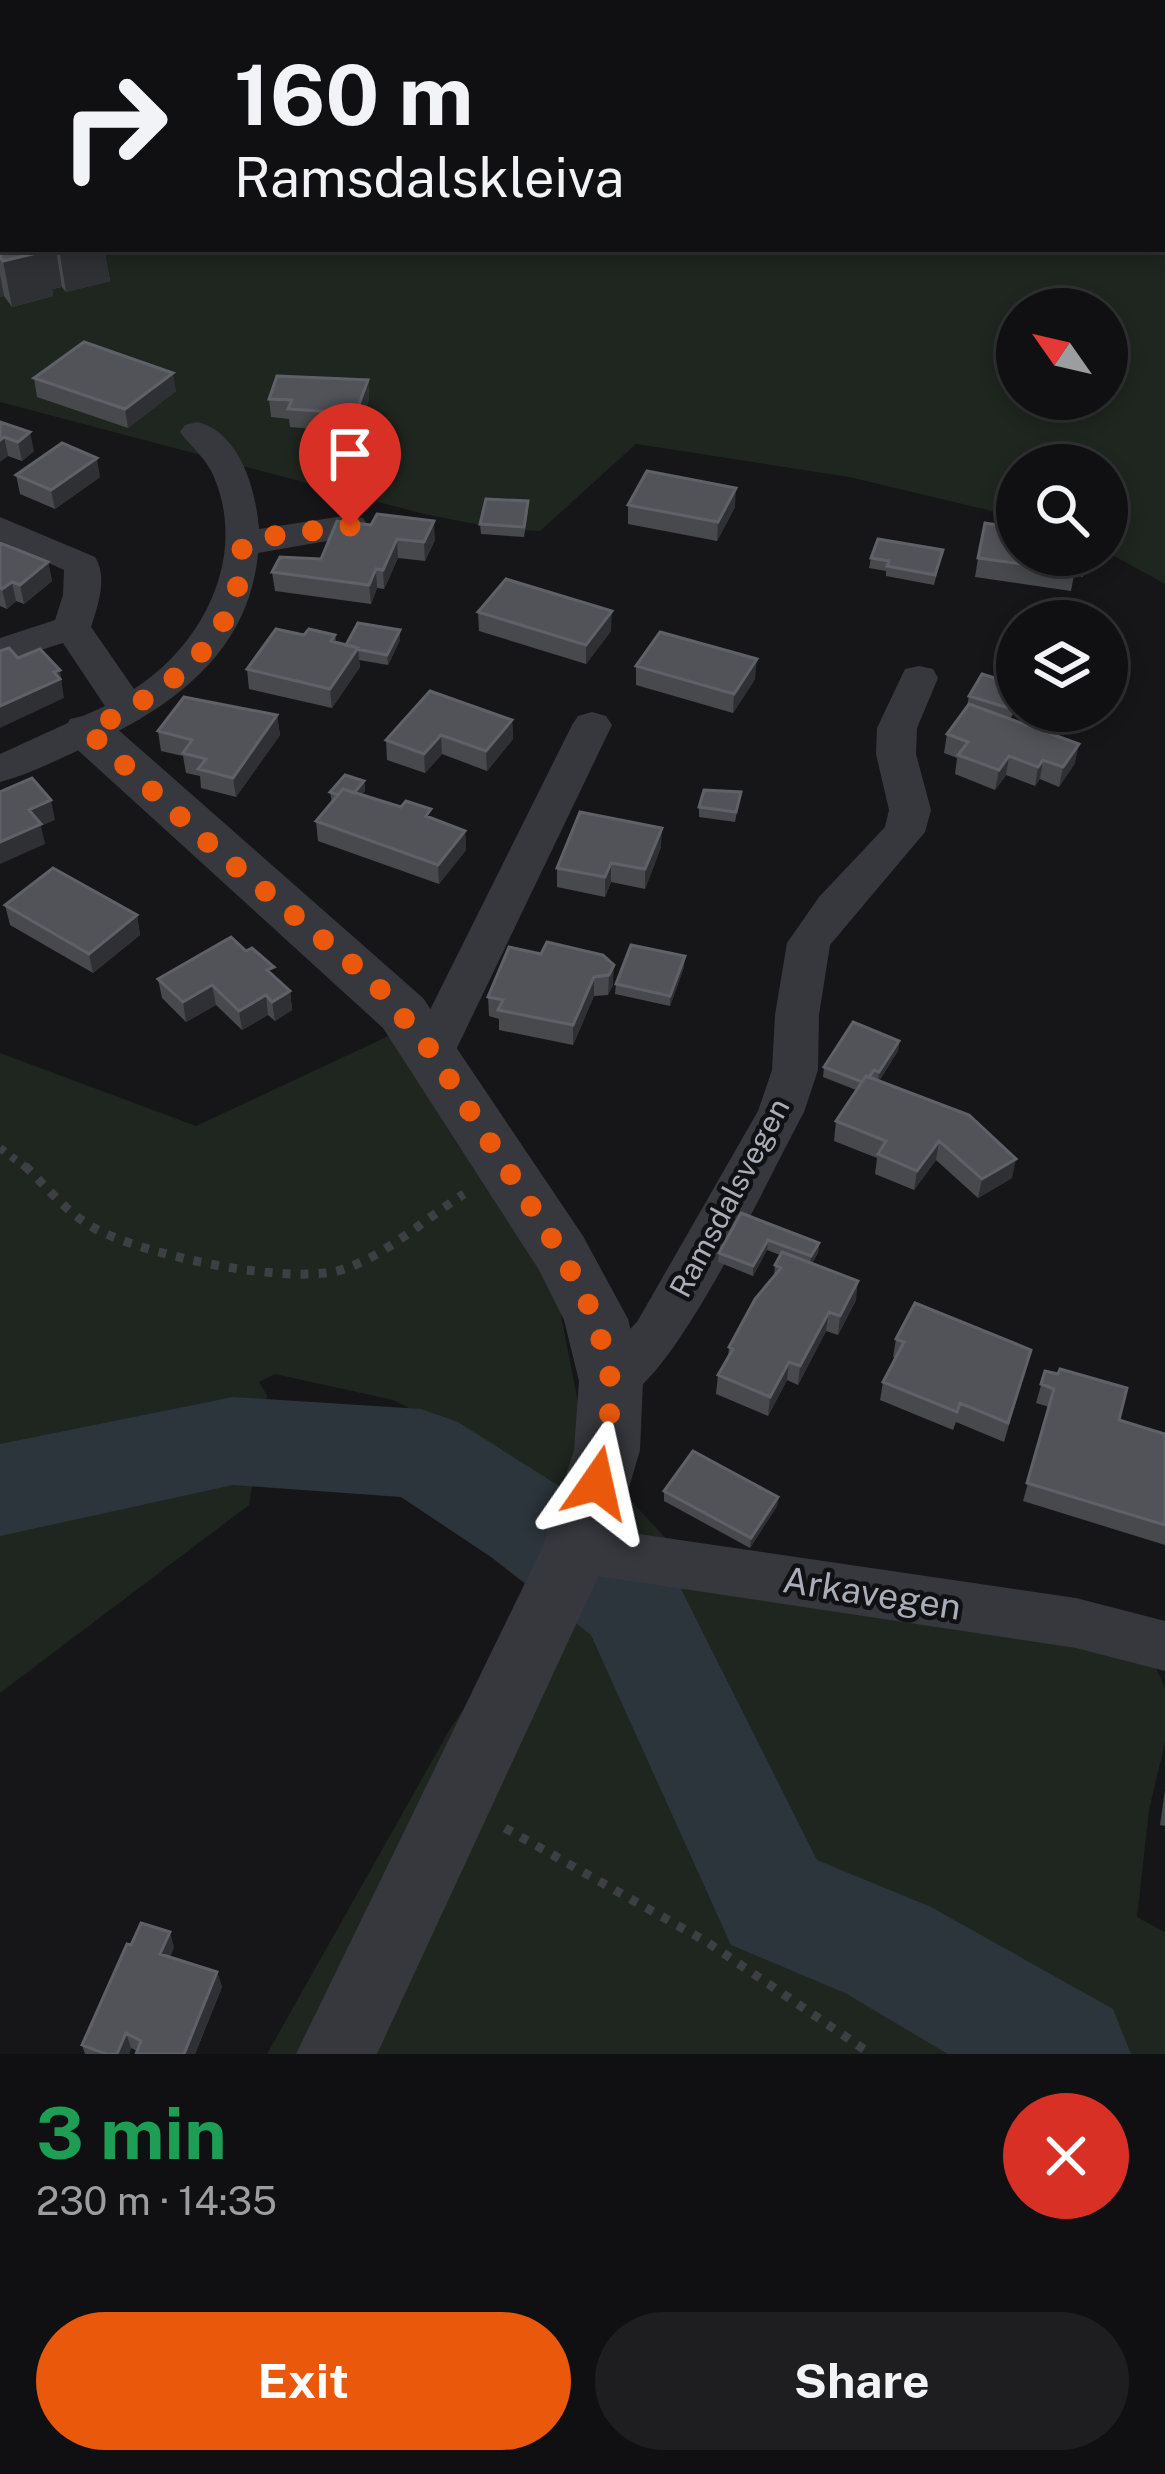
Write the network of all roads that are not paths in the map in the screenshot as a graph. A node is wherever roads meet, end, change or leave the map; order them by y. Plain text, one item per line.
1 (197, 432) dead end
2 (350, 526) edge
3 (0, 528) edge
4 (242, 546) junction
5 (72, 627) junction
6 (0, 651) edge
7 (919, 678) dead end
8 (108, 721) junction
9 (592, 724) dead end
10 (0, 769) edge
11 (432, 1052) junction
12 (611, 1381) junction
13 (577, 1549) junction
14 (1165, 1646) edge
15 (336, 2054) edge

1 - 4 street
2 - 4 street
3 - 5 street
4 - 8 street
5 - 6 street
5 - 8 street
7 - 12 street, Ramsdalsvegen
8 - 10 street
8 - 11 street
9 - 11 street
11 - 12 street
12 - 13 street
13 - 14 street, Arkavegen
13 - 15 street

